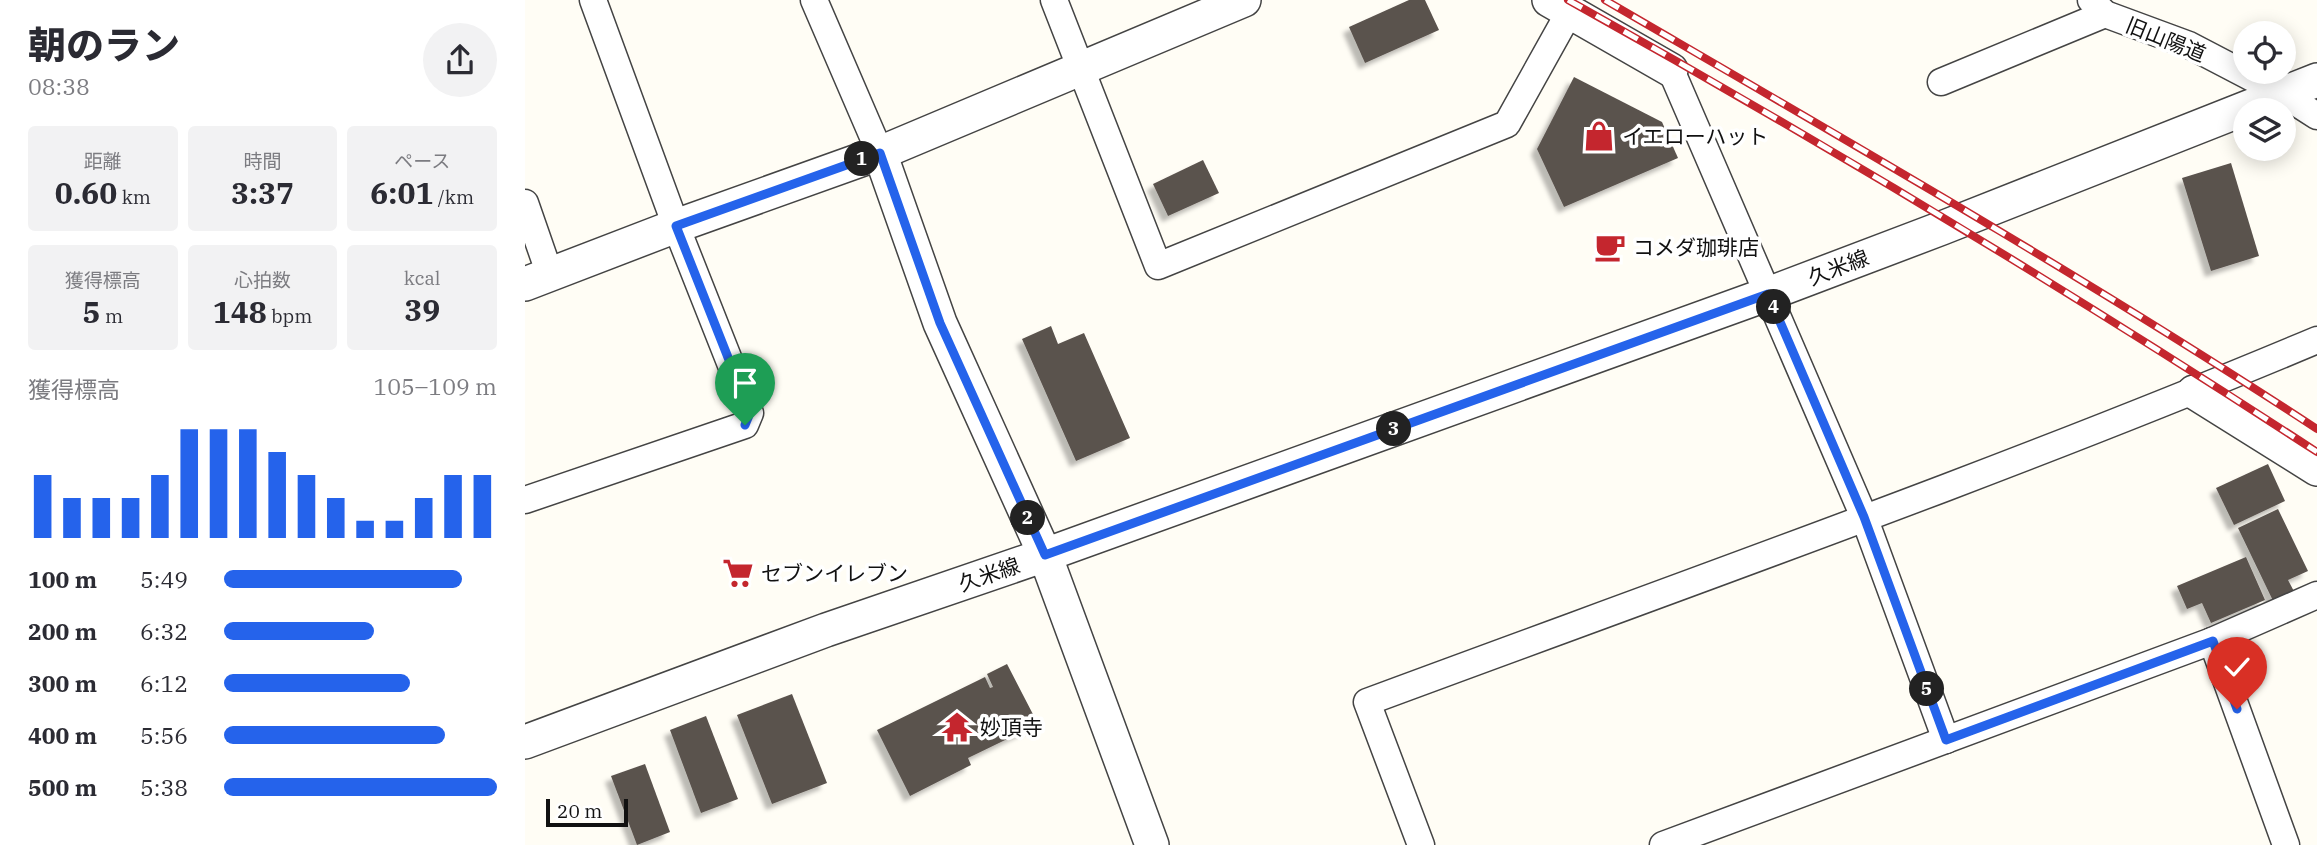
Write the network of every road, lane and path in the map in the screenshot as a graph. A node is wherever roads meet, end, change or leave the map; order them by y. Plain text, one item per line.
1 (593, 0) edge
2 (814, 0) edge
3 (1054, 0) edge
4 (1244, 0) edge
5 (1560, 6) edge
6 (2098, 7) edge
7 (1082, 67) junction
8 (1671, 70) joint
9 (2317, 80) edge
10 (1941, 82) dead end
11 (2281, 93) junction
12 (2317, 116) edge
13 (880, 153) junction
14 (525, 203) edge
15 (676, 226) junction
16 (537, 280) edge
17 (1768, 294) junction
18 (2317, 340) edge
19 (2194, 392) junction
20 (2317, 469) edge
21 (525, 500) edge
22 (1864, 517) junction
23 (1045, 555) junction
24 (2317, 595) edge
25 (2213, 641) junction
26 (1946, 740) junction
27 (525, 742) edge
28 (1715, 836) edge
29 (1152, 845) edge
30 (1421, 845) edge
31 (1663, 845) edge
32 (2286, 845) edge

1 - 15 street
2 - 13 street
3 - 7 street
4 - 7 street
5 - 7 street
5 - 8 street
6 - 10 street
6 - 11 street, 旧山陽道
7 - 13 street
8 - 17 street
9 - 11 street, 久米線
11 - 12 street, 旧山陽道
11 - 17 street, 久米線
13 - 15 street
13 - 23 street
14 - 16 street
15 - 16 street
15 - 21 street
17 - 22 street
17 - 23 street, 久米線
18 - 19 street
19 - 20 street
19 - 22 street
22 - 26 street
22 - 30 street
23 - 27 street, 久米線
23 - 29 street
24 - 25 street
25 - 26 street
25 - 32 street
26 - 28 street
28 - 31 street

